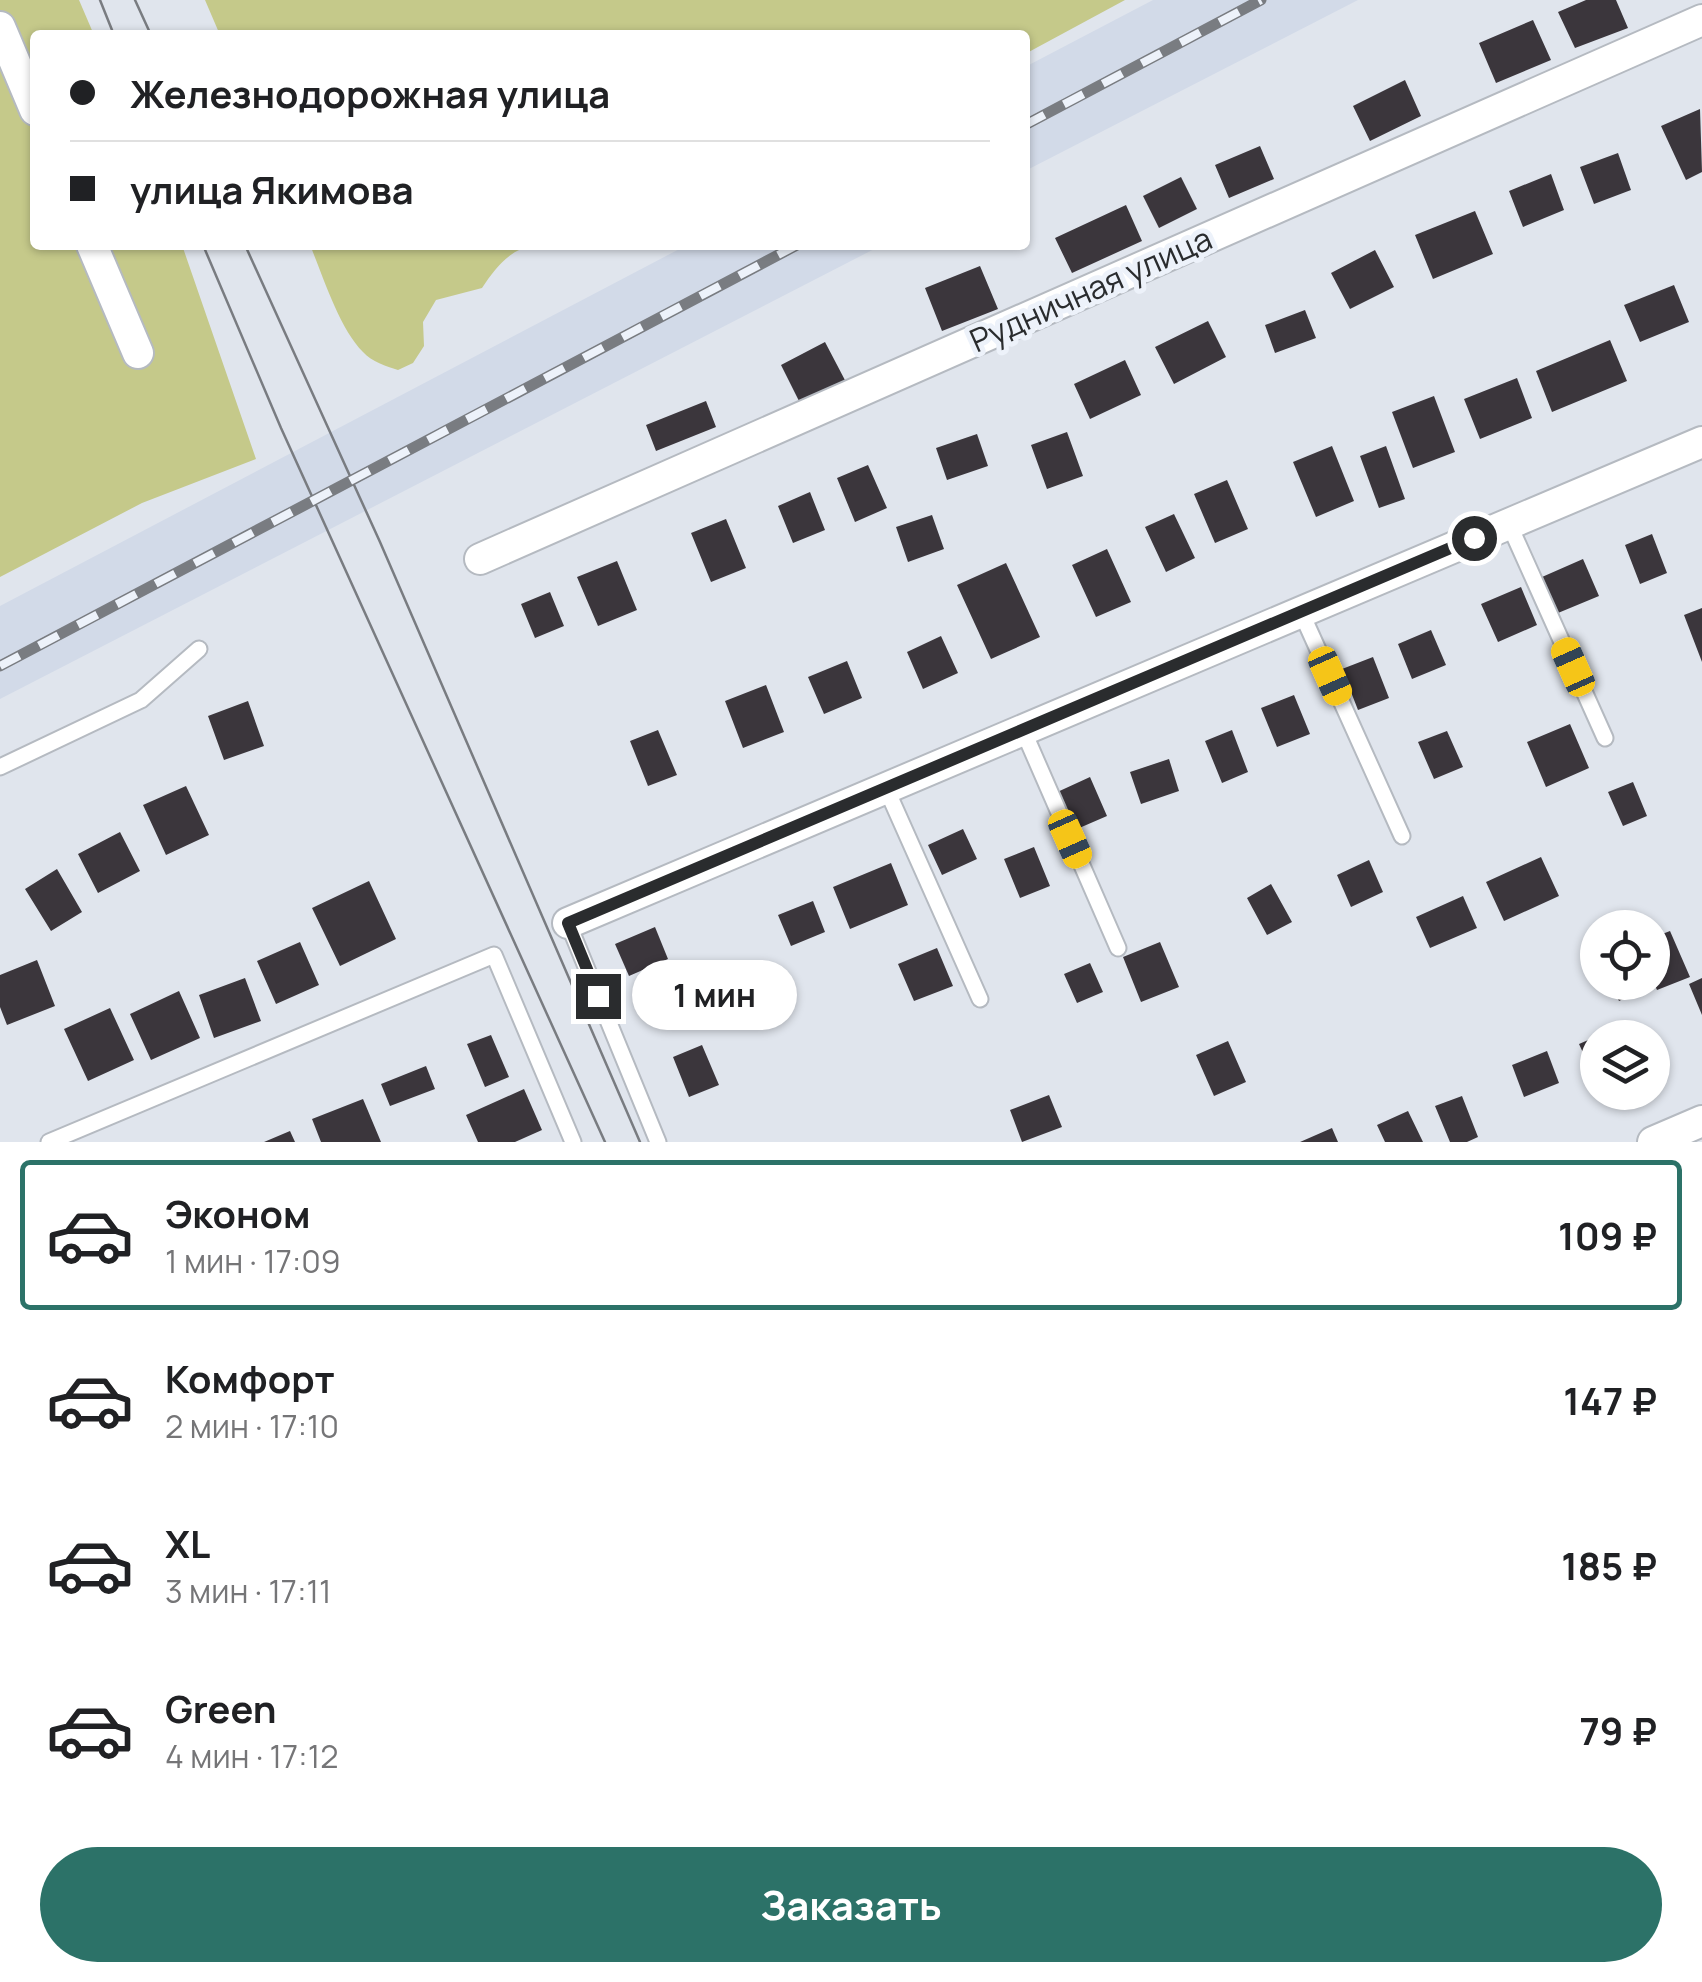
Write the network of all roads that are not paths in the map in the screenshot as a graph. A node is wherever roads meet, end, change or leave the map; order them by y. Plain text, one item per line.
1 (1702, 20) edge
2 (0, 27) edge
3 (30, 98) edge
4 (94, 250) edge
5 (138, 353) dead end
6 (1702, 442) edge
7 (1508, 524) junction
8 (480, 559) dead end
9 (1302, 612) junction
10 (199, 649) dead end
11 (1023, 730) junction
12 (1605, 738) dead end
13 (0, 768) edge
14 (886, 788) junction
15 (1402, 836) dead end
16 (568, 923) joint
17 (1118, 948) dead end
18 (980, 999) dead end
19 (1702, 1121) edge
20 (50, 1142) edge
21 (573, 1142) edge
22 (658, 1142) edge
23 (1654, 1142) edge

1 - 8 street, Рудничная улица
2 - 3 street
4 - 5 street
6 - 7 street
7 - 9 street
7 - 12 lane
9 - 11 street
9 - 15 lane
10 - 13 lane
11 - 14 street
11 - 17 lane
14 - 16 street
14 - 18 lane
16 - 22 lane
19 - 23 street
20 - 21 lane

